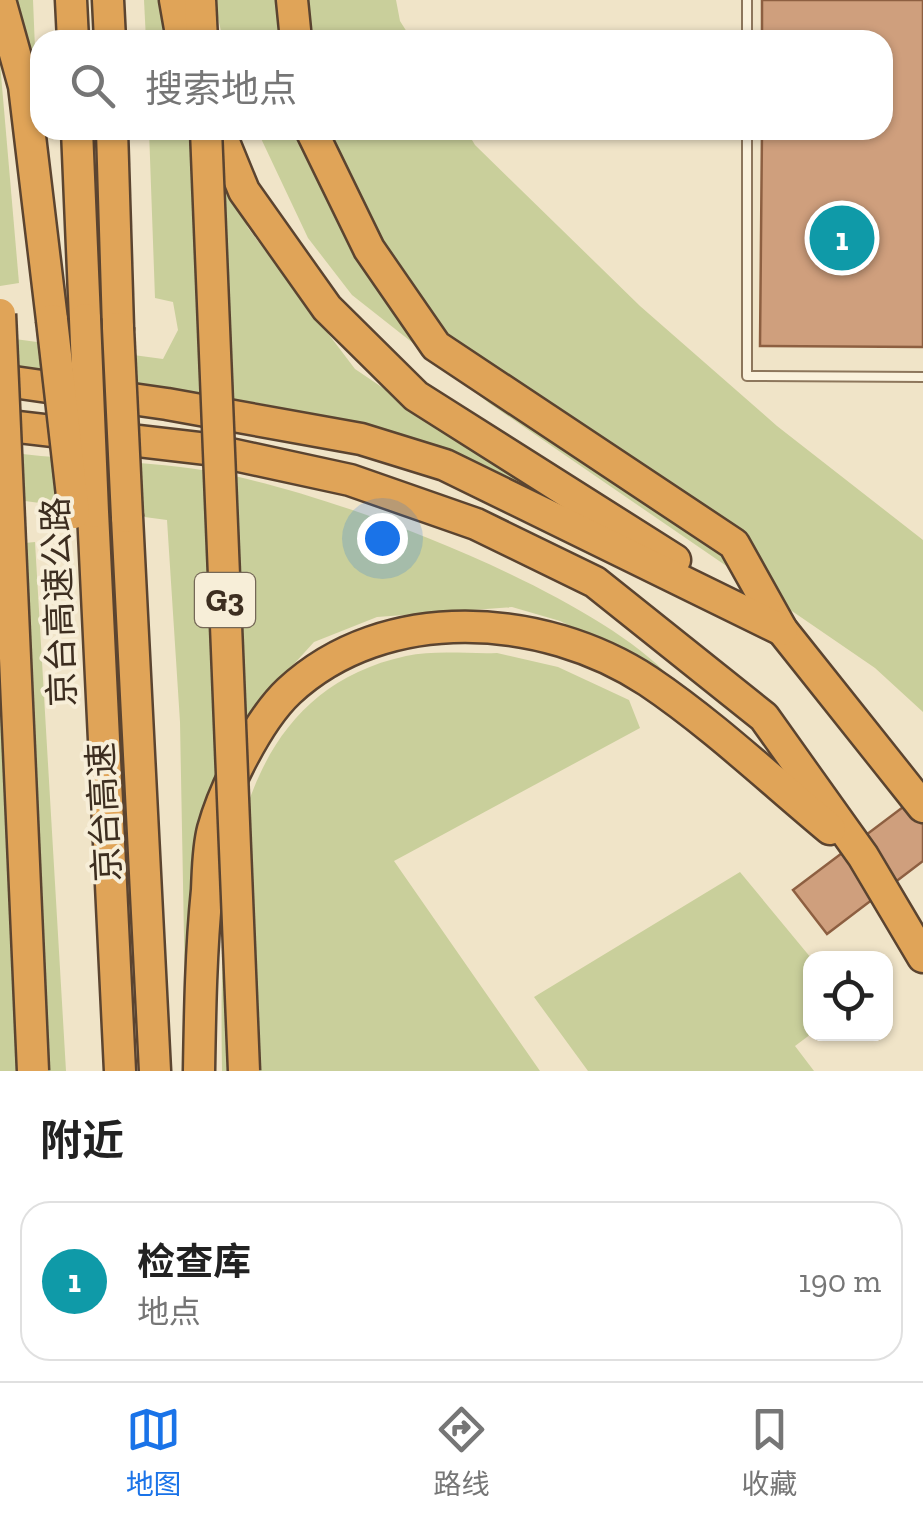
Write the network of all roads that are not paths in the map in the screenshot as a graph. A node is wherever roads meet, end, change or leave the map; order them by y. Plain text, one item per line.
1 (0, 0) edge
2 (72, 0) edge
3 (108, 0) edge
4 (175, 0) edge
5 (200, 0) edge
6 (292, 0) edge
7 (746, 0) edge
8 (73, 30) edge
9 (110, 30) edge
10 (180, 30) edge
11 (202, 30) edge
12 (295, 30) edge
13 (746, 30) edge
14 (30, 136) edge
15 (30, 140) edge
16 (77, 140) edge
17 (112, 140) edge
18 (206, 140) edge
19 (223, 140) edge
20 (316, 140) edge
21 (746, 140) edge
22 (0, 314) edge
23 (923, 377) edge
24 (0, 380) edge
25 (0, 425) edge
26 (84, 512) junction
27 (782, 630) junction
28 (922, 805) edge
29 (864, 856) junction
30 (922, 956) edge
31 (33, 1071) edge
32 (120, 1071) edge
33 (154, 1071) edge
34 (199, 1071) edge
35 (244, 1071) edge

1 - 14 highway, bridge
2 - 8 highway
3 - 9 highway
4 - 10 highway
5 - 11 highway
6 - 12 highway
7 - 13 lane
15 - 26 highway, bridge
16 - 26 highway, 京台高速公路, bridge
17 - 33 highway, 京台高速, bridge
18 - 35 highway, G3, bridge
19 - 27 highway
20 - 27 highway
21 - 23 lane
22 - 31 highway, bridge
24 - 27 highway
25 - 29 highway
26 - 32 highway, 京台高速公路
27 - 28 highway
29 - 30 highway
29 - 34 highway

